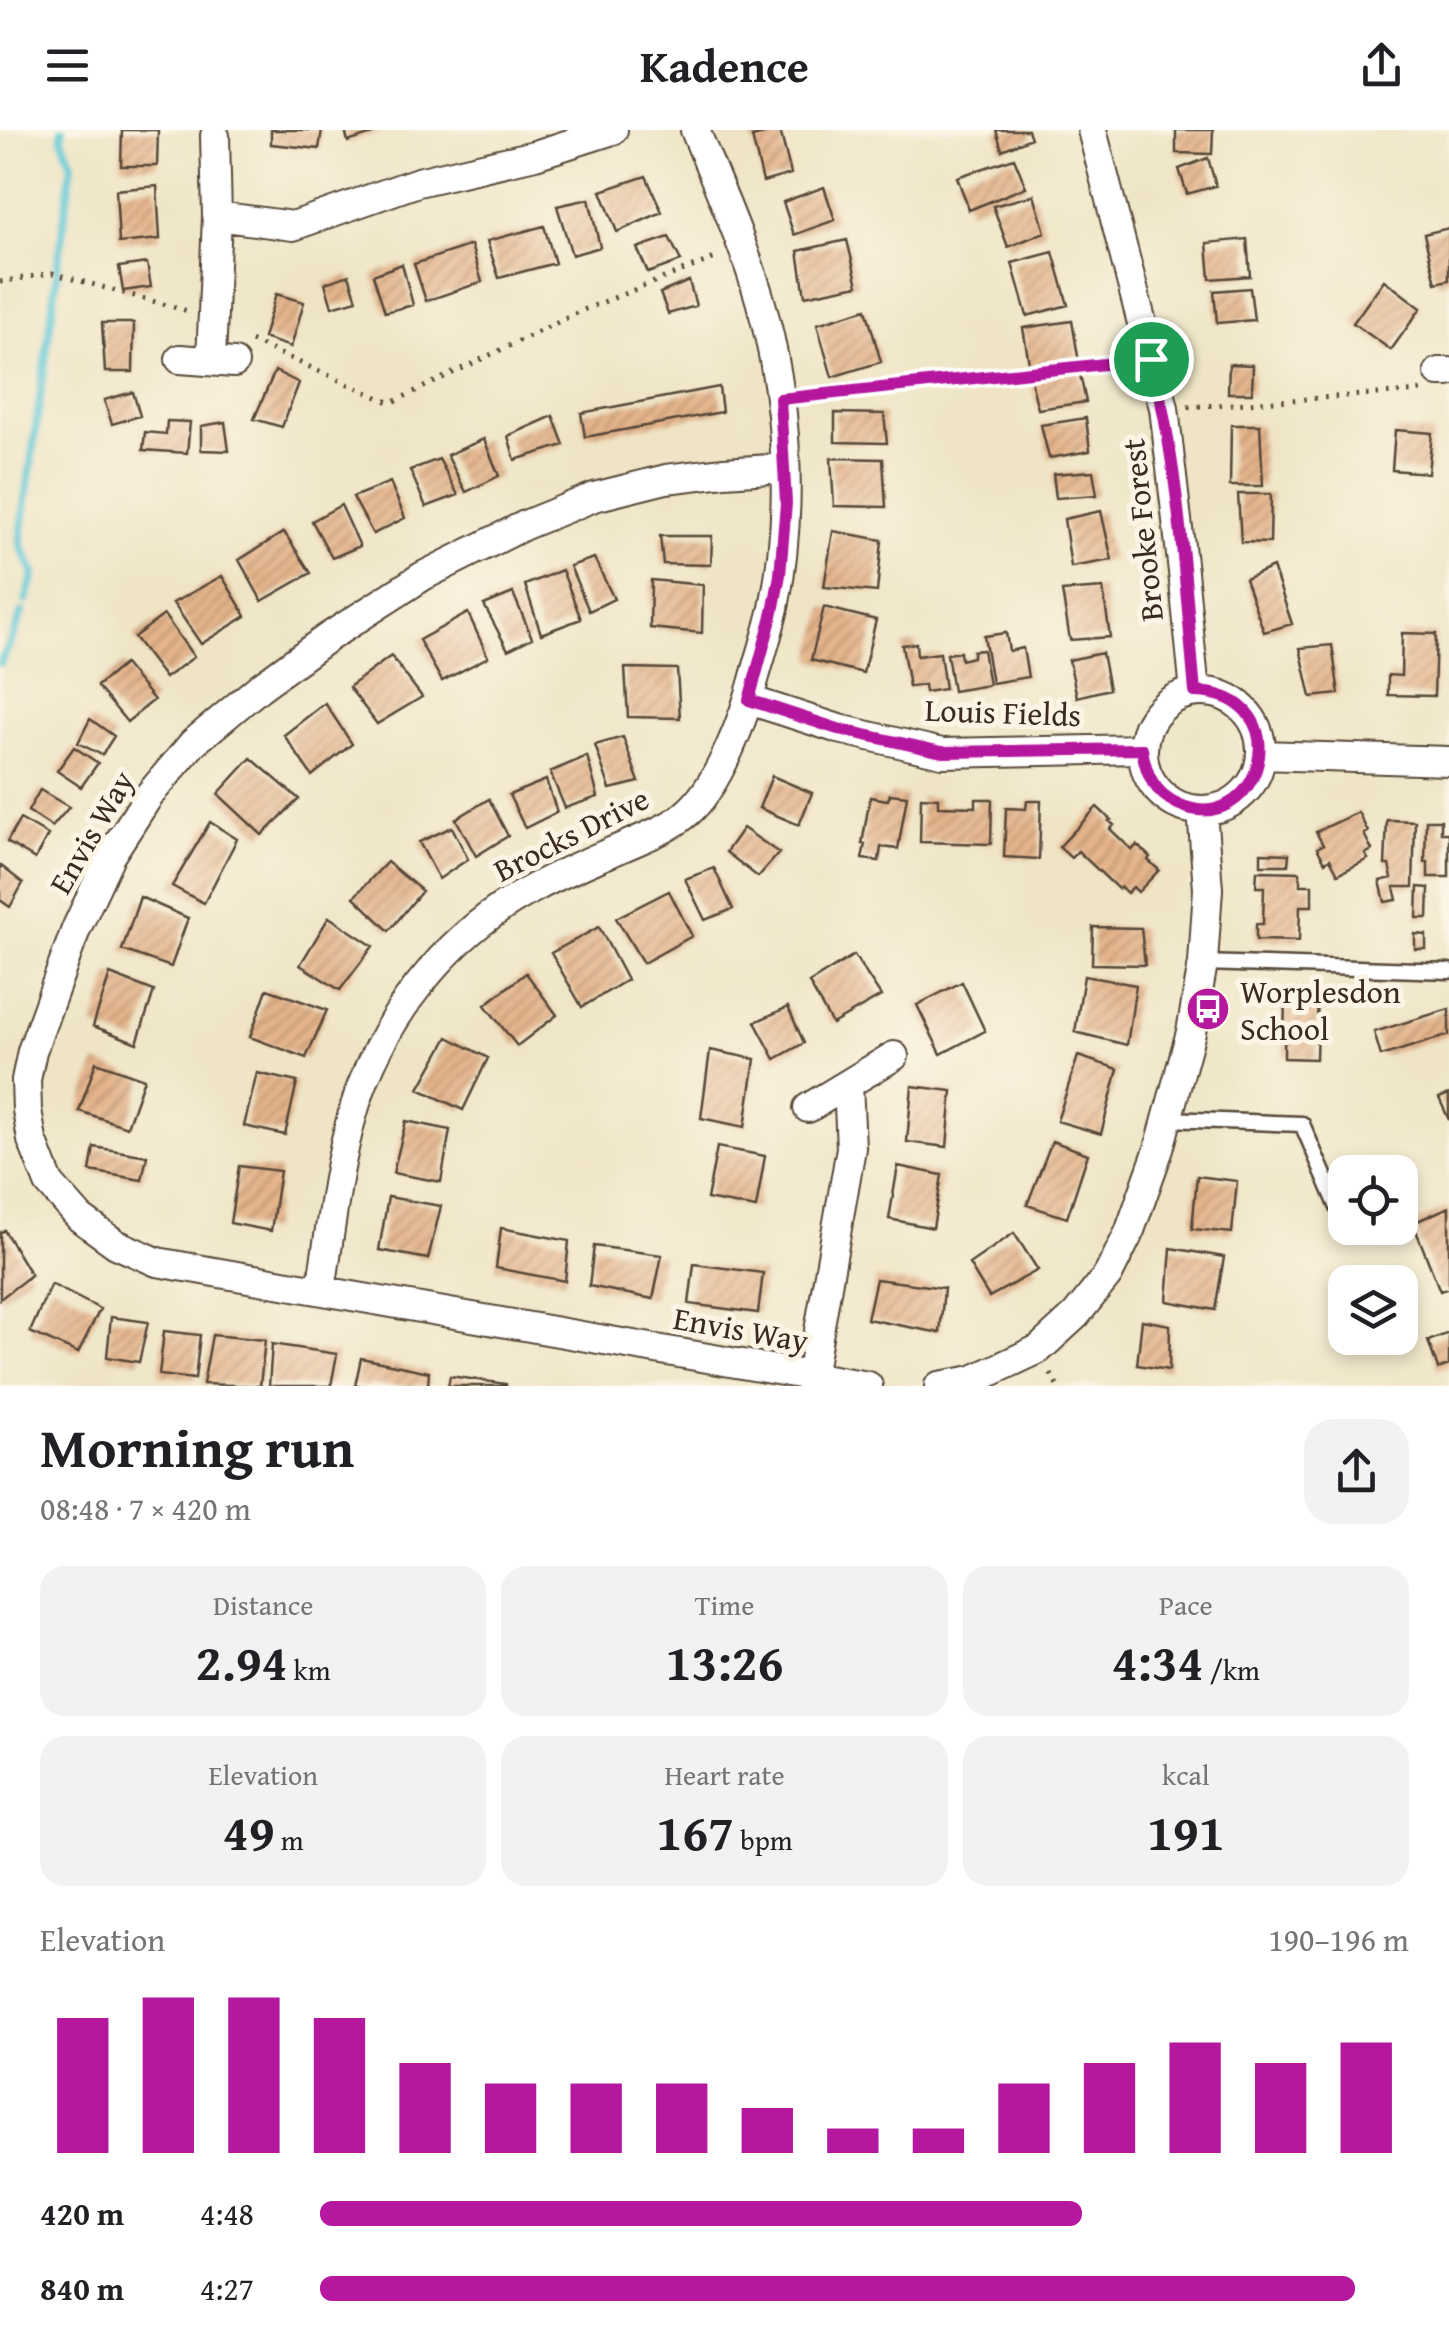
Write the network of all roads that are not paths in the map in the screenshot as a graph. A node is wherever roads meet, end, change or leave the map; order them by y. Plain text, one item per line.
1 (612, 130) edge
2 (696, 130) edge
3 (1092, 130) edge
4 (214, 136) dead end
5 (216, 216) junction
6 (180, 359) dead end
7 (785, 468) junction
8 (1195, 692) junction
9 (749, 700) junction
10 (1142, 749) junction
11 (1261, 755) junction
12 (1449, 761) edge
13 (1202, 810) junction
14 (1202, 963) junction
15 (1449, 971) edge
16 (894, 1056) dead end
17 (848, 1084) junction
18 (808, 1108) dead end
19 (1167, 1119) junction
20 (1328, 1185) edge
21 (320, 1289) junction
22 (811, 1377) junction
23 (868, 1386) edge
24 (939, 1386) edge

1 - 5 street
2 - 7 street, Brocks Drive
3 - 8 street, Brooke Forest
4 - 5 street
5 - 6 street
7 - 9 street, Brocks Drive
7 - 21 street, Envis Way
8 - 10 street
8 - 11 street
9 - 10 street, Louis Fields
9 - 21 street, Brocks Drive
10 - 13 street
11 - 12 street
11 - 13 street
13 - 14 street
14 - 15 lane
14 - 19 street
16 - 17 street
17 - 18 street
17 - 22 street
19 - 20 lane
19 - 24 street
21 - 22 street, Envis Way
22 - 23 street, Envis Way

